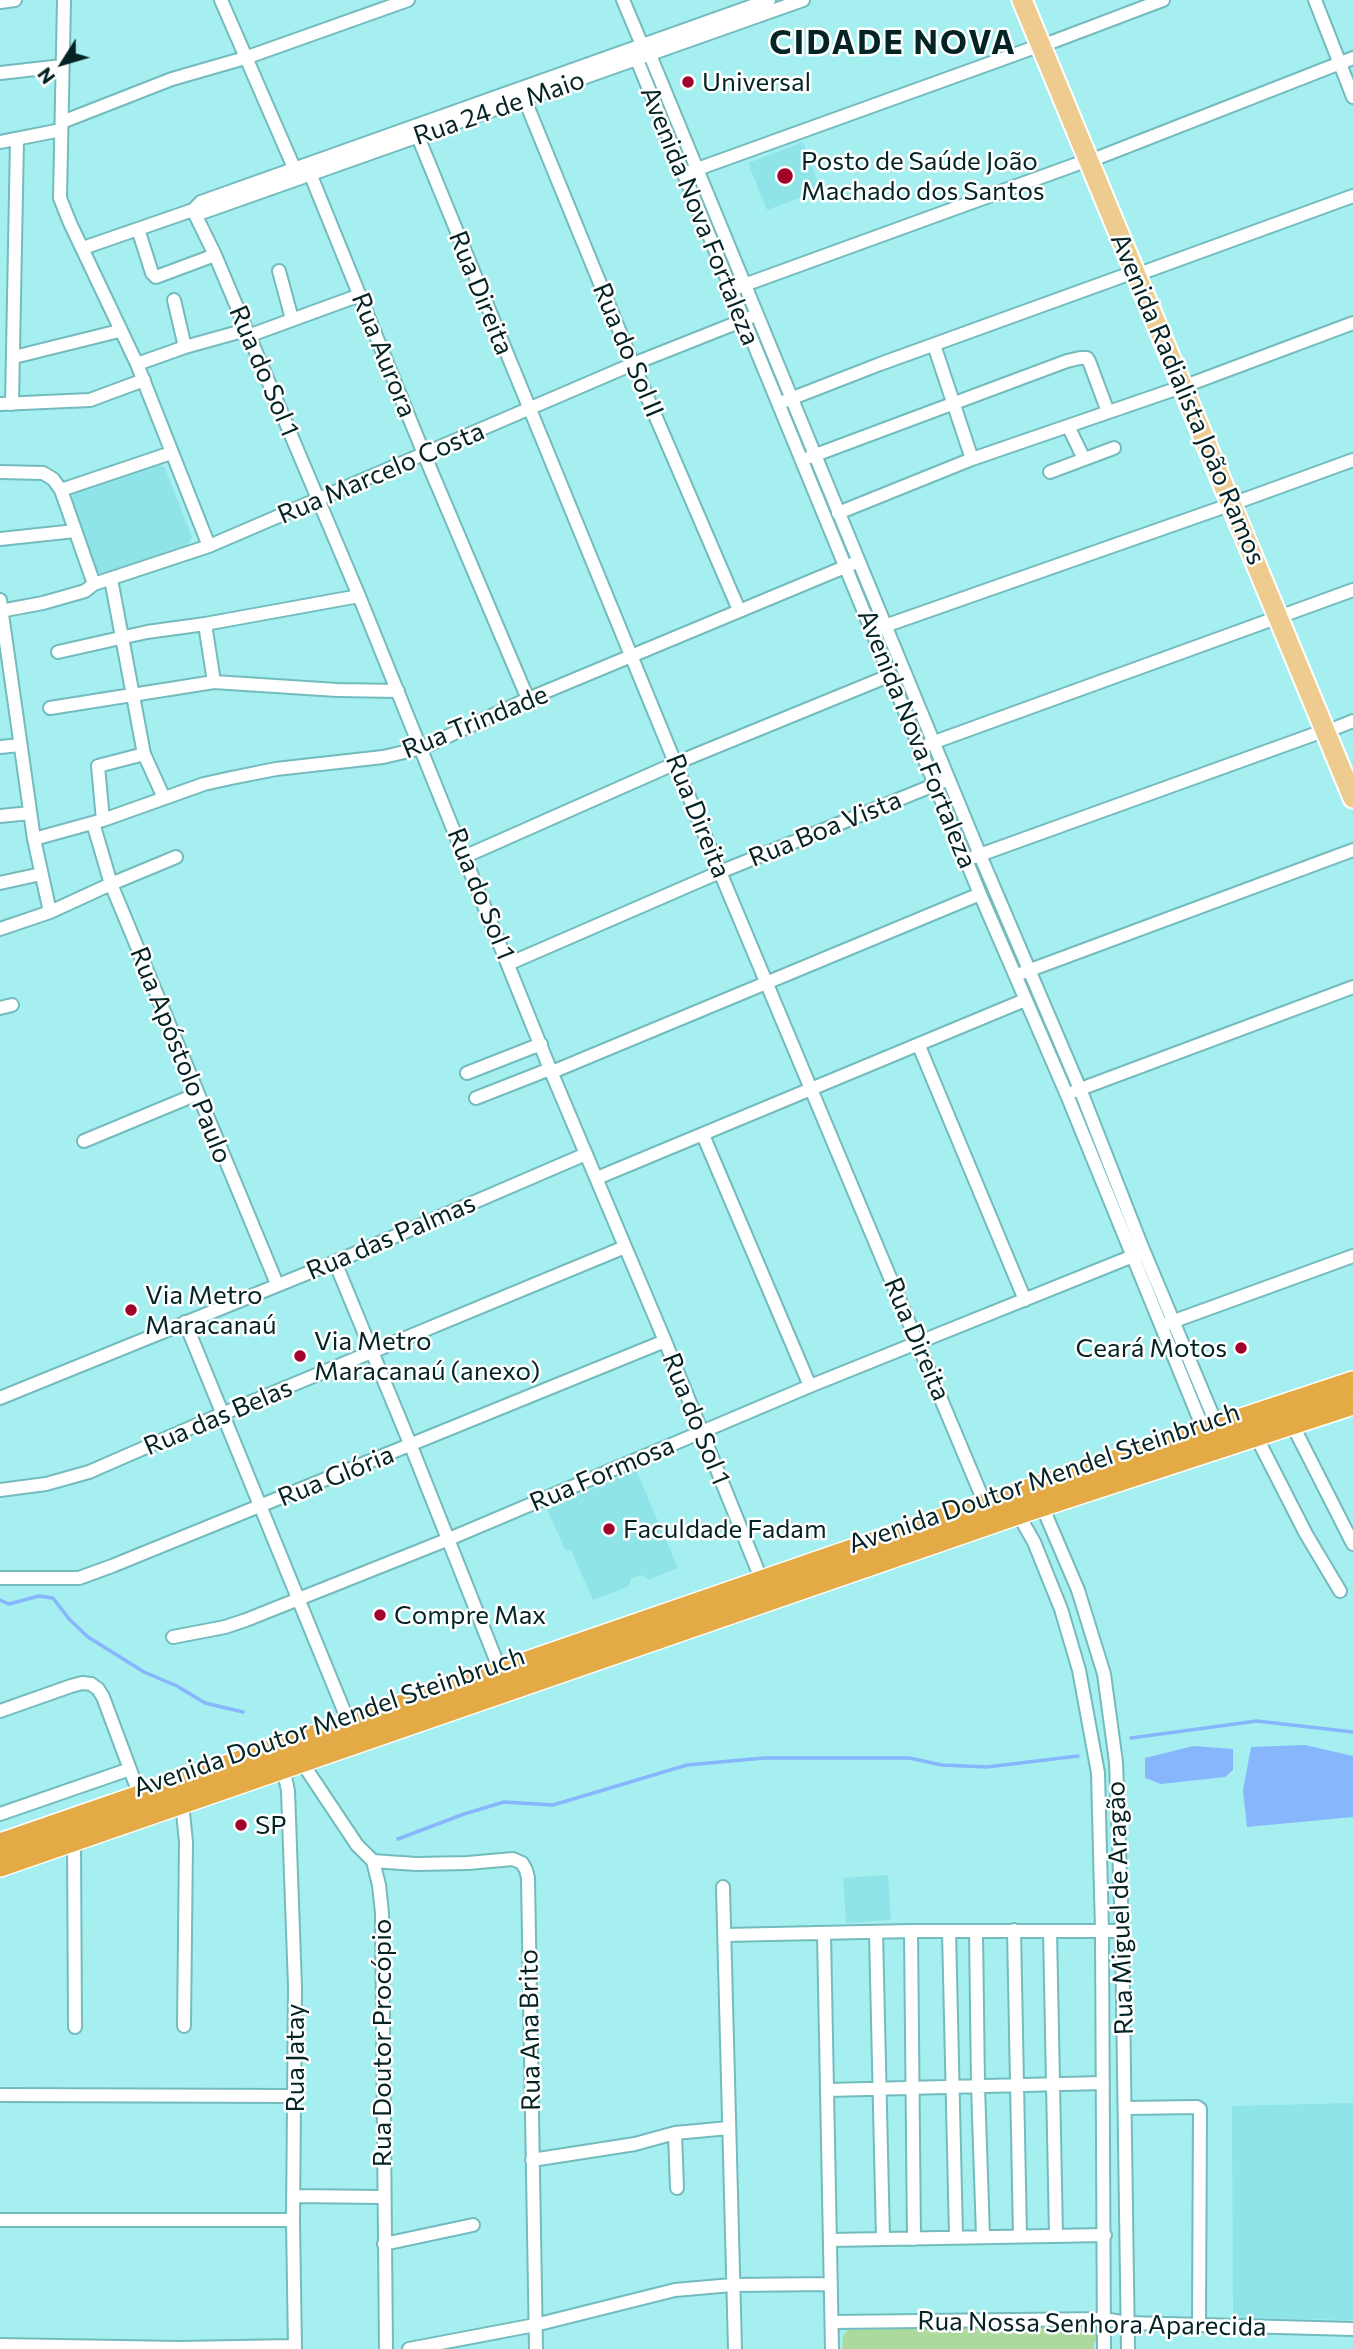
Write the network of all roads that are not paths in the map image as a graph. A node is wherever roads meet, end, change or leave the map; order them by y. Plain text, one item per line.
1 (15, 0) edge
2 (64, 0) edge
3 (221, 0) edge
4 (408, 0) edge
5 (623, 0) edge
6 (769, 0) edge
7 (803, 0) edge
8 (1022, 0) edge
9 (1035, 0) edge
10 (1163, 0) edge
11 (1315, 0) edge
12 (0, 2) edge
13 (722, 23) junction
14 (1046, 44) junction
15 (646, 50) junction
16 (245, 58) junction
17 (1353, 58) edge
18 (637, 60) junction
19 (1339, 63) junction
20 (62, 66) junction
21 (0, 73) edge
22 (523, 94) junction
23 (1353, 97) edge
24 (62, 126) junction
25 (416, 132) junction
26 (17, 140) junction
27 (0, 142) edge
28 (1094, 158) junction
29 (697, 169) junction
30 (302, 171) junction
31 (683, 174) junction
32 (1353, 196) edge
33 (193, 210) junction
34 (138, 229) junction
35 (83, 248) junction
36 (0, 249) edge
37 (15, 249) junction
38 (215, 255) junction
39 (279, 271) dead end
40 (1140, 271) junction
41 (744, 285) junction
42 (730, 290) junction
43 (360, 295) junction
44 (174, 300) dead end
45 (756, 315) junction
46 (292, 318) junction
47 (743, 320) junction
48 (1353, 323) edge
49 (119, 331) junction
50 (247, 333) junction
51 (934, 345) junction
52 (185, 347) junction
53 (14, 357) junction
54 (137, 364) junction
55 (633, 364) junction
56 (144, 380) junction
57 (1188, 384) junction
58 (791, 399) junction
59 (954, 403) junction
60 (6, 404) edge
61 (778, 404) junction
62 (529, 411) junction
63 (1108, 412) junction
64 (1068, 426) junction
65 (1114, 448) dead end
66 (171, 453) junction
67 (424, 454) junction
68 (815, 455) junction
69 (972, 459) junction
70 (1084, 459) junction
71 (802, 460) junction
72 (1353, 460) edge
73 (0, 472) edge
74 (1050, 472) dead end
75 (61, 490) junction
76 (319, 500) junction
77 (1237, 502) junction
78 (838, 513) junction
79 (75, 531) junction
80 (0, 539) edge
81 (209, 546) junction
82 (853, 564) junction
83 (111, 579) junction
84 (94, 584) junction
85 (1353, 590) edge
86 (359, 596) junction
87 (1, 607) edge
88 (739, 611) junction
89 (1284, 616) junction
90 (205, 624) junction
91 (886, 626) junction
92 (873, 631) junction
93 (123, 638) junction
94 (58, 652) dead end
95 (632, 658) junction
96 (891, 675) junction
97 (5, 676) edge
98 (214, 682) junction
99 (398, 691) junction
100 (132, 696) junction
101 (528, 699) junction
102 (50, 708) dead end
103 (1339, 726) edge
104 (934, 742) junction
105 (20, 745) junction
106 (0, 747) edge
107 (920, 747) junction
108 (422, 748) junction
109 (144, 754) junction
110 (676, 763) junction
111 (1353, 766) edge
112 (949, 779) junction
113 (936, 784) junction
114 (1353, 797) edge
115 (164, 799) junction
116 (30, 813) junction
117 (0, 817) edge
118 (98, 822) junction
119 (34, 839) junction
120 (1353, 850) edge
121 (980, 855) junction
122 (466, 856) junction
123 (176, 857) dead end
124 (967, 860) junction
125 (720, 872) junction
126 (41, 874) junction
127 (0, 883) edge
128 (111, 884) junction
129 (980, 894) junction
130 (50, 912) junction
131 (0, 929) edge
132 (508, 964) junction
133 (1028, 971) junction
134 (1015, 976) junction
135 (767, 983) junction
136 (1353, 987) edge
137 (1025, 1000) junction
138 (541, 1044) junction
139 (919, 1045) junction
140 (551, 1070) junction
141 (467, 1073) dead end
142 (1080, 1089) junction
143 (813, 1090) junction
144 (197, 1094) junction
145 (1067, 1095) junction
146 (475, 1098) dead end
147 (703, 1135) junction
148 (84, 1141) dead end
149 (586, 1154) junction
150 (597, 1178) junction
151 (625, 1247) junction
152 (1139, 1254) junction
153 (1353, 1256) edge
154 (335, 1262) junction
155 (277, 1284) junction
156 (1025, 1300) junction
157 (185, 1322) junction
158 (1168, 1324) junction
159 (665, 1341) junction
160 (919, 1343) junction
161 (371, 1354) junction
162 (1353, 1382) edge
163 (810, 1386) junction
164 (0, 1398) edge
165 (1353, 1404) edge
166 (222, 1414) junction
167 (1292, 1424) junction
168 (1211, 1431) junction
169 (702, 1432) junction
170 (1256, 1436) junction
171 (411, 1446) junction
172 (0, 1490) edge
173 (985, 1504) junction
174 (261, 1506) junction
175 (1042, 1506) junction
176 (1017, 1514) junction
177 (449, 1539) junction
178 (1353, 1544) edge
179 (0, 1578) edge
180 (762, 1581) junction
181 (1340, 1591) dead end
182 (299, 1598) junction
183 (173, 1637) dead end
184 (500, 1670) junction
185 (0, 1711) edge
186 (349, 1723) junction
187 (292, 1764) junction
188 (130, 1769) junction
189 (1116, 1771) junction
190 (1098, 1773) junction
191 (140, 1796) junction
192 (181, 1803) junction
193 (0, 1814) edge
194 (74, 1841) junction
195 (0, 1844) edge
196 (373, 1861) junction
197 (0, 1866) edge
198 (723, 1887) dead end
199 (1014, 1930) junction
200 (911, 1931) junction
201 (949, 1931) junction
202 (976, 1931) junction
203 (1050, 1931) junction
204 (1102, 1931) junction
205 (1122, 1931) junction
206 (876, 1933) junction
207 (824, 1934) junction
208 (725, 1935) junction
209 (184, 2026) dead end
210 (75, 2027) dead end
211 (1103, 2083) junction
212 (1054, 2085) junction
213 (914, 2086) junction
214 (978, 2086) junction
215 (1017, 2086) junction
216 (951, 2087) junction
217 (879, 2089) junction
218 (828, 2090) junction
219 (0, 2095) edge
220 (294, 2096) junction
221 (1125, 2108) junction
222 (729, 2128) junction
223 (676, 2133) junction
224 (533, 2160) junction
225 (677, 2188) dead end
226 (293, 2196) junction
227 (383, 2197) junction
228 (0, 2220) edge
229 (293, 2220) junction
230 (473, 2225) dead end
231 (1056, 2235) junction
232 (1105, 2235) junction
233 (983, 2236) junction
234 (1020, 2236) junction
235 (956, 2237) junction
236 (883, 2239) junction
237 (914, 2239) junction
238 (830, 2240) junction
239 (384, 2244) junction
240 (831, 2284) junction
241 (732, 2285) junction
242 (1104, 2319) junction
243 (832, 2322) junction
244 (1127, 2323) junction
245 (1199, 2324) junction
246 (535, 2325) junction
247 (1353, 2329) edge
248 (0, 2345) edge
249 (72, 2347) edge
250 (295, 2347) edge
251 (179, 2348) edge
252 (386, 2349) edge
253 (409, 2349) edge
254 (536, 2349) edge
255 (735, 2349) edge
256 (832, 2349) edge
257 (1104, 2349) edge
258 (1128, 2349) edge

1 - 12 street
2 - 20 street
3 - 16 street, Rua Aurora
4 - 16 street
5 - 15 street, Avenida Nova Fortaleza
6 - 13 street, Rua 24 de Maio
7 - 13 street, Rua 24 de Maio
8 - 14 main road, Avenida Radialista João Ramos
9 - 14 main road, Avenida Radialista João Ramos
10 - 14 street
11 - 19 street
13 - 15 street, Rua 24 de Maio
14 - 28 main road, Avenida Radialista João Ramos
14 - 29 street
15 - 18 street, Avenida Nova Fortaleza
15 - 22 street, Rua 24 de Maio
15 - 29 street, Avenida Nova Fortaleza
16 - 24 street
16 - 30 street, Rua Aurora
17 - 19 street
18 - 22 street, Rua 24 de Maio
18 - 31 street, Avenida Nova Fortaleza
19 - 23 street
19 - 28 street
20 - 21 street
20 - 24 street
22 - 25 street, Rua 24 de Maio
22 - 55 street, Rua do Sol II
24 - 26 street
24 - 35 street
25 - 30 street, Rua 24 de Maio
25 - 62 street, Rua Direita
26 - 27 street
26 - 37 street
28 - 40 main road, Avenida Radialista João Ramos
28 - 41 street
29 - 31 street
29 - 41 street, Avenida Nova Fortaleza
30 - 33 street, Rua 24 de Maio
30 - 43 street, Rua Aurora
31 - 42 street, Avenida Nova Fortaleza
32 - 40 street
33 - 34 street, Rua 24 de Maio
33 - 38 street, Rua do Sol 1
34 - 35 street, Rua 24 de Maio
34 - 38 street
35 - 49 street
36 - 37 street
37 - 53 street
38 - 50 street, Rua do Sol 1
39 - 46 street
40 - 51 street
40 - 57 main road, Avenida Radialista João Ramos
41 - 42 street
41 - 45 street, Avenida Nova Fortaleza
42 - 47 street, Avenida Nova Fortaleza
43 - 46 street
43 - 67 street, Rua Aurora
44 - 52 street
45 - 47 street, Rua Marcelo Costa
45 - 58 street, Avenida Nova Fortaleza
46 - 50 street
47 - 55 street, Rua Marcelo Costa
47 - 61 street, Avenida Nova Fortaleza
48 - 57 street
49 - 53 street
49 - 54 street
50 - 52 street
50 - 76 street, Rua do Sol 1
51 - 58 street
51 - 59 street
52 - 54 street
53 - 60 street
54 - 56 street
55 - 62 street, Rua Marcelo Costa
55 - 88 street, Rua do Sol II
56 - 60 street
56 - 66 street
57 - 63 street
57 - 77 main road, Avenida Radialista João Ramos
58 - 61 street
58 - 68 street, Avenida Nova Fortaleza
59 - 63 street
59 - 68 street
59 - 69 street
61 - 71 street, Avenida Nova Fortaleza
62 - 67 street, Rua Marcelo Costa
62 - 95 street, Rua Direita
63 - 64 street
64 - 69 street
64 - 70 street
65 - 70 street
66 - 75 street
66 - 81 street
67 - 76 street, Rua Marcelo Costa
67 - 101 street, Rua Aurora
68 - 71 street
68 - 78 street, Avenida Nova Fortaleza
69 - 78 street
70 - 74 street
71 - 82 street, Avenida Nova Fortaleza
72 - 77 street
73 - 75 street
75 - 79 street
76 - 81 street, Rua Marcelo Costa
76 - 86 street, Rua do Sol 1
77 - 89 main road, Avenida Radialista João Ramos
77 - 91 street
78 - 82 street, Avenida Nova Fortaleza
79 - 80 street
79 - 84 street
81 - 83 street, Rua Marcelo Costa
82 - 88 street, Rua Trindade
82 - 91 street, Avenida Nova Fortaleza
82 - 92 street, Avenida Nova Fortaleza
83 - 84 street, Rua Marcelo Costa
83 - 93 street
84 - 87 street, Rua Marcelo Costa
85 - 89 street
86 - 90 street
86 - 99 street, Rua do Sol 1
87 - 97 street
88 - 95 street, Rua Trindade
89 - 103 main road, Avenida Radialista João Ramos
89 - 104 street
90 - 93 street
90 - 98 street
91 - 92 street
91 - 104 street, Avenida Nova Fortaleza
92 - 96 street, Avenida Nova Fortaleza
93 - 94 street
93 - 100 street
95 - 101 street, Rua Trindade
95 - 110 street, Rua Direita
96 - 107 street, Avenida Nova Fortaleza
96 - 110 street
97 - 105 street
98 - 99 street
98 - 100 street
99 - 108 street, Rua do Sol 1
100 - 102 street
100 - 109 street
101 - 108 street, Rua Trindade
103 - 111 main road, Avenida Radialista João Ramos
103 - 114 main road, Avenida Radialista João Ramos
103 - 121 street
104 - 107 street
104 - 112 street, Avenida Nova Fortaleza
105 - 106 street
105 - 116 street
107 - 113 street, Avenida Nova Fortaleza
108 - 115 street, Rua Trindade
108 - 122 street, Rua do Sol 1
109 - 115 street
109 - 118 street, Rua Apóstolo Paulo
110 - 122 street
110 - 125 street, Rua Direita
112 - 113 street, Rua Boa Vista
112 - 121 street, Avenida Nova Fortaleza
113 - 124 street, Avenida Nova Fortaleza
113 - 125 street, Rua Boa Vista
115 - 118 street, Rua Trindade
116 - 117 street
116 - 119 street
118 - 119 street, Rua Trindade
118 - 128 street, Rua Apóstolo Paulo
119 - 126 street
120 - 133 street
121 - 124 street
121 - 133 street, Avenida Nova Fortaleza
122 - 132 street, Rua do Sol 1
123 - 128 street
124 - 129 street, Avenida Nova Fortaleza
125 - 132 street, Rua Boa Vista
125 - 135 street, Rua Direita
126 - 127 street
126 - 130 street
128 - 130 street
128 - 144 street, Rua Apóstolo Paulo
129 - 134 street, Avenida Nova Fortaleza
129 - 135 street
130 - 131 street
132 - 138 street, Rua do Sol 1
133 - 134 street
133 - 142 street, Avenida Nova Fortaleza
134 - 137 street, Avenida Nova Fortaleza
135 - 140 street
135 - 143 street, Rua Direita
136 - 142 street
137 - 139 street
137 - 145 street, Avenida Nova Fortaleza
138 - 140 street, Rua do Sol 1
138 - 141 street
139 - 143 street
139 - 156 street
140 - 146 street
140 - 149 street, Rua do Sol 1
142 - 145 street
142 - 152 street, Avenida Nova Fortaleza
143 - 147 street
143 - 160 street, Rua Direita
144 - 148 street
144 - 155 street, Rua Apóstolo Paulo
145 - 152 street, Avenida Nova Fortaleza
147 - 150 street
147 - 163 street
149 - 150 street, Rua do Sol 1
149 - 154 street, Rua das Palmas
150 - 151 street, Rua do Sol 1
151 - 159 street, Rua do Sol 1
151 - 161 street, Rua das Belas
152 - 156 street, Rua Formosa
152 - 158 street, Avenida Nova Fortaleza
153 - 158 street
154 - 155 street, Rua das Palmas
154 - 161 street
155 - 157 street, Rua das Palmas
156 - 160 street, Rua Formosa
157 - 164 street, Rua das Palmas
157 - 166 street
158 - 168 street, Avenida Nova Fortaleza
159 - 169 street, Rua do Sol 1
159 - 171 street, Rua Glória
160 - 163 street, Rua Formosa
160 - 173 street, Rua Direita
161 - 166 street, Rua das Belas
161 - 171 street
162 - 168 highway, Avenida Doutor Mendel Steinbruch
163 - 169 street, Rua Formosa
165 - 167 highway, Avenida Doutor Mendel Steinbruch
166 - 172 street, Rua das Belas
166 - 174 street
167 - 170 highway, Avenida Doutor Mendel Steinbruch
167 - 178 street
168 - 173 highway, Avenida Doutor Mendel Steinbruch
169 - 177 street, Rua Formosa
169 - 180 street, Rua do Sol 1
170 - 175 highway, Avenida Doutor Mendel Steinbruch
170 - 181 street
171 - 174 street, Rua Glória
171 - 177 street
173 - 180 highway, Avenida Doutor Mendel Steinbruch
174 - 179 street, Rua Glória
174 - 182 street
175 - 176 highway, Avenida Doutor Mendel Steinbruch
175 - 189 street, Rua Miguel de Aragão
176 - 187 highway, Avenida Doutor Mendel Steinbruch
176 - 190 street, Rua Miguel de Aragão
177 - 182 street, Rua Formosa
177 - 184 street
180 - 184 highway, Avenida Doutor Mendel Steinbruch
182 - 183 street, Rua Formosa
182 - 186 street
184 - 186 highway, Avenida Doutor Mendel Steinbruch
185 - 188 street
186 - 191 highway, Avenida Doutor Mendel Steinbruch
187 - 192 highway, Avenida Doutor Mendel Steinbruch
187 - 196 street, Rua Doutor Procópio
187 - 220 street, Rua Jatay
188 - 191 street
188 - 193 street
189 - 190 street
189 - 205 street, Rua Miguel de Aragão
190 - 204 street, Rua Miguel de Aragão
191 - 195 highway, Avenida Doutor Mendel Steinbruch
192 - 194 highway, Avenida Doutor Mendel Steinbruch
192 - 209 street
194 - 197 highway, Avenida Doutor Mendel Steinbruch
194 - 210 street
196 - 224 street, Rua Ana Brito
196 - 227 street, Rua Doutor Procópio
198 - 208 street
199 - 202 street
199 - 203 street
199 - 215 street
200 - 201 street
200 - 206 street
200 - 213 street
201 - 202 street
201 - 216 street
202 - 214 street
203 - 204 street
203 - 212 street
204 - 205 street
204 - 211 street, Rua Miguel de Aragão
205 - 221 street, Rua Miguel de Aragão
206 - 207 street
206 - 217 street
207 - 208 street
207 - 218 street
208 - 222 street
211 - 212 street
211 - 232 street, Rua Miguel de Aragão
212 - 215 street
212 - 231 street
213 - 216 street
213 - 217 street
213 - 237 street
214 - 215 street
214 - 216 street
214 - 233 street
215 - 234 street
216 - 235 street
217 - 218 street
217 - 236 street
218 - 238 street
219 - 220 street
220 - 226 street, Rua Jatay
221 - 244 street, Rua Miguel de Aragão
221 - 245 street
222 - 223 street
222 - 241 street
223 - 224 street
223 - 225 street
224 - 246 street, Rua Ana Brito
226 - 227 street
226 - 229 street, Rua Jatay
227 - 239 street, Rua Doutor Procópio
228 - 229 street
229 - 250 street, Rua Jatay
230 - 239 street
231 - 232 street
231 - 234 street
232 - 242 street, Rua Miguel de Aragão
233 - 234 street
233 - 235 street
235 - 237 street
236 - 237 street
236 - 238 street
238 - 240 street
239 - 252 street, Rua Doutor Procópio
240 - 241 street
240 - 243 street
241 - 246 street
241 - 255 street
242 - 243 street, Rua Nossa Senhora Aparecida
242 - 244 street, Rua Nossa Senhora Aparecida
242 - 257 street, Rua Miguel de Aragão
243 - 256 street
244 - 245 street, Rua Nossa Senhora Aparecida
244 - 258 street, Rua Miguel de Aragão
245 - 247 street, Rua Nossa Senhora Aparecida
246 - 253 street
246 - 254 street, Rua Ana Brito
248 - 249 street
249 - 251 street
250 - 251 street

